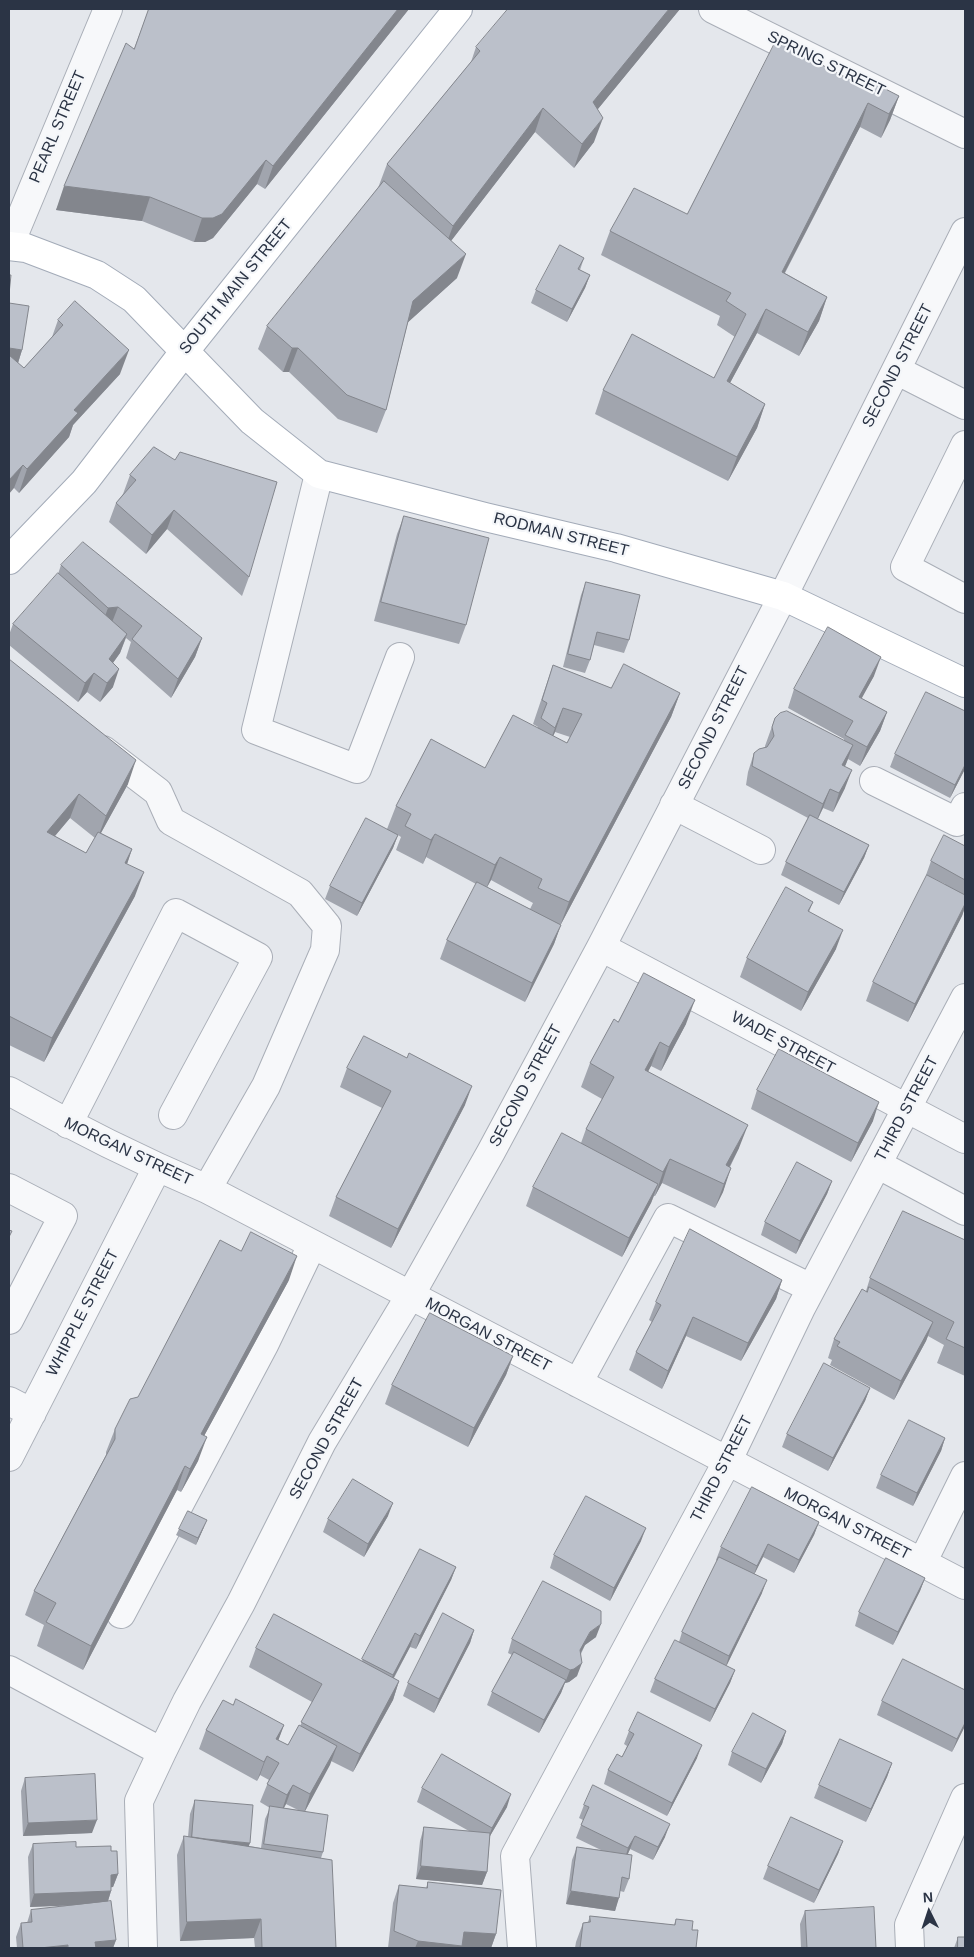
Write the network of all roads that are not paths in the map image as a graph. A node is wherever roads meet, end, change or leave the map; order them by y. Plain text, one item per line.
1 (108, 9) edge
2 (458, 9) edge
3 (713, 9) edge
4 (965, 134) edge
5 (965, 232) edge
6 (9, 246) edge
7 (184, 352) junction
8 (896, 370) junction
9 (965, 405) edge
10 (965, 445) edge
11 (320, 474) junction
12 (9, 560) edge
13 (783, 596) junction
14 (965, 599) edge
15 (400, 657) dead end
16 (965, 683) edge
17 (87, 738) edge
18 (874, 781) dead end
19 (674, 805) junction
20 (965, 807) edge
21 (761, 850) dead end
22 (601, 946) junction
23 (965, 998) edge
24 (9, 1092) edge
25 (907, 1109) junction
26 (173, 1115) dead end
27 (68, 1124) junction
28 (965, 1139) edge
29 (877, 1164) junction
30 (157, 1168) junction
31 (9, 1188) edge
32 (207, 1189) junction
33 (965, 1211) edge
34 (312, 1245) junction
35 (811, 1288) junction
36 (411, 1294) junction
37 (9, 1320) edge
38 (578, 1384) junction
39 (20, 1407) edge
40 (9, 1457) edge
41 (727, 1462) junction
42 (965, 1476) edge
43 (922, 1563) junction
44 (965, 1585) edge
45 (122, 1614) edge
46 (9, 1670) edge
47 (162, 1752) junction
48 (965, 1798) edge
49 (143, 1948) edge
50 (522, 1948) edge
51 (910, 1948) edge

1 - 6 street, PEARL STREET
2 - 7 main road, SOUTH MAIN STREET
3 - 4 street, SPRING STREET
5 - 8 street, SECOND STREET
6 - 7 main road, RODMAN STREET
7 - 11 main road, RODMAN STREET
7 - 12 main road, SOUTH MAIN STREET
8 - 9 street
8 - 13 street, SECOND STREET
10 - 14 street
11 - 13 main road, RODMAN STREET
11 - 15 street
13 - 16 main road, RODMAN STREET
13 - 19 street, SECOND STREET
17 - 32 street
18 - 20 street
19 - 21 street
19 - 22 street, SECOND STREET
22 - 25 street, WADE STREET
22 - 36 street, SECOND STREET
23 - 25 street, THIRD STREET
24 - 27 street, MORGAN STREET
25 - 28 street, WADE STREET
25 - 29 street, THIRD STREET
26 - 27 street
27 - 30 street, MORGAN STREET
29 - 33 street
29 - 35 street, THIRD STREET
30 - 32 street, MORGAN STREET
30 - 39 street, WHIPPLE STREET
31 - 37 street
32 - 34 street, MORGAN STREET
34 - 36 street, MORGAN STREET
34 - 45 street
35 - 38 street
35 - 41 street, THIRD STREET
36 - 38 street, MORGAN STREET
36 - 47 street, SECOND STREET
38 - 41 street, MORGAN STREET
39 - 40 street, WHIPPLE STREET
41 - 43 street, MORGAN STREET
41 - 50 street, THIRD STREET
42 - 43 street
43 - 44 street, MORGAN STREET
46 - 47 street
47 - 49 street, SECOND STREET
48 - 51 street

